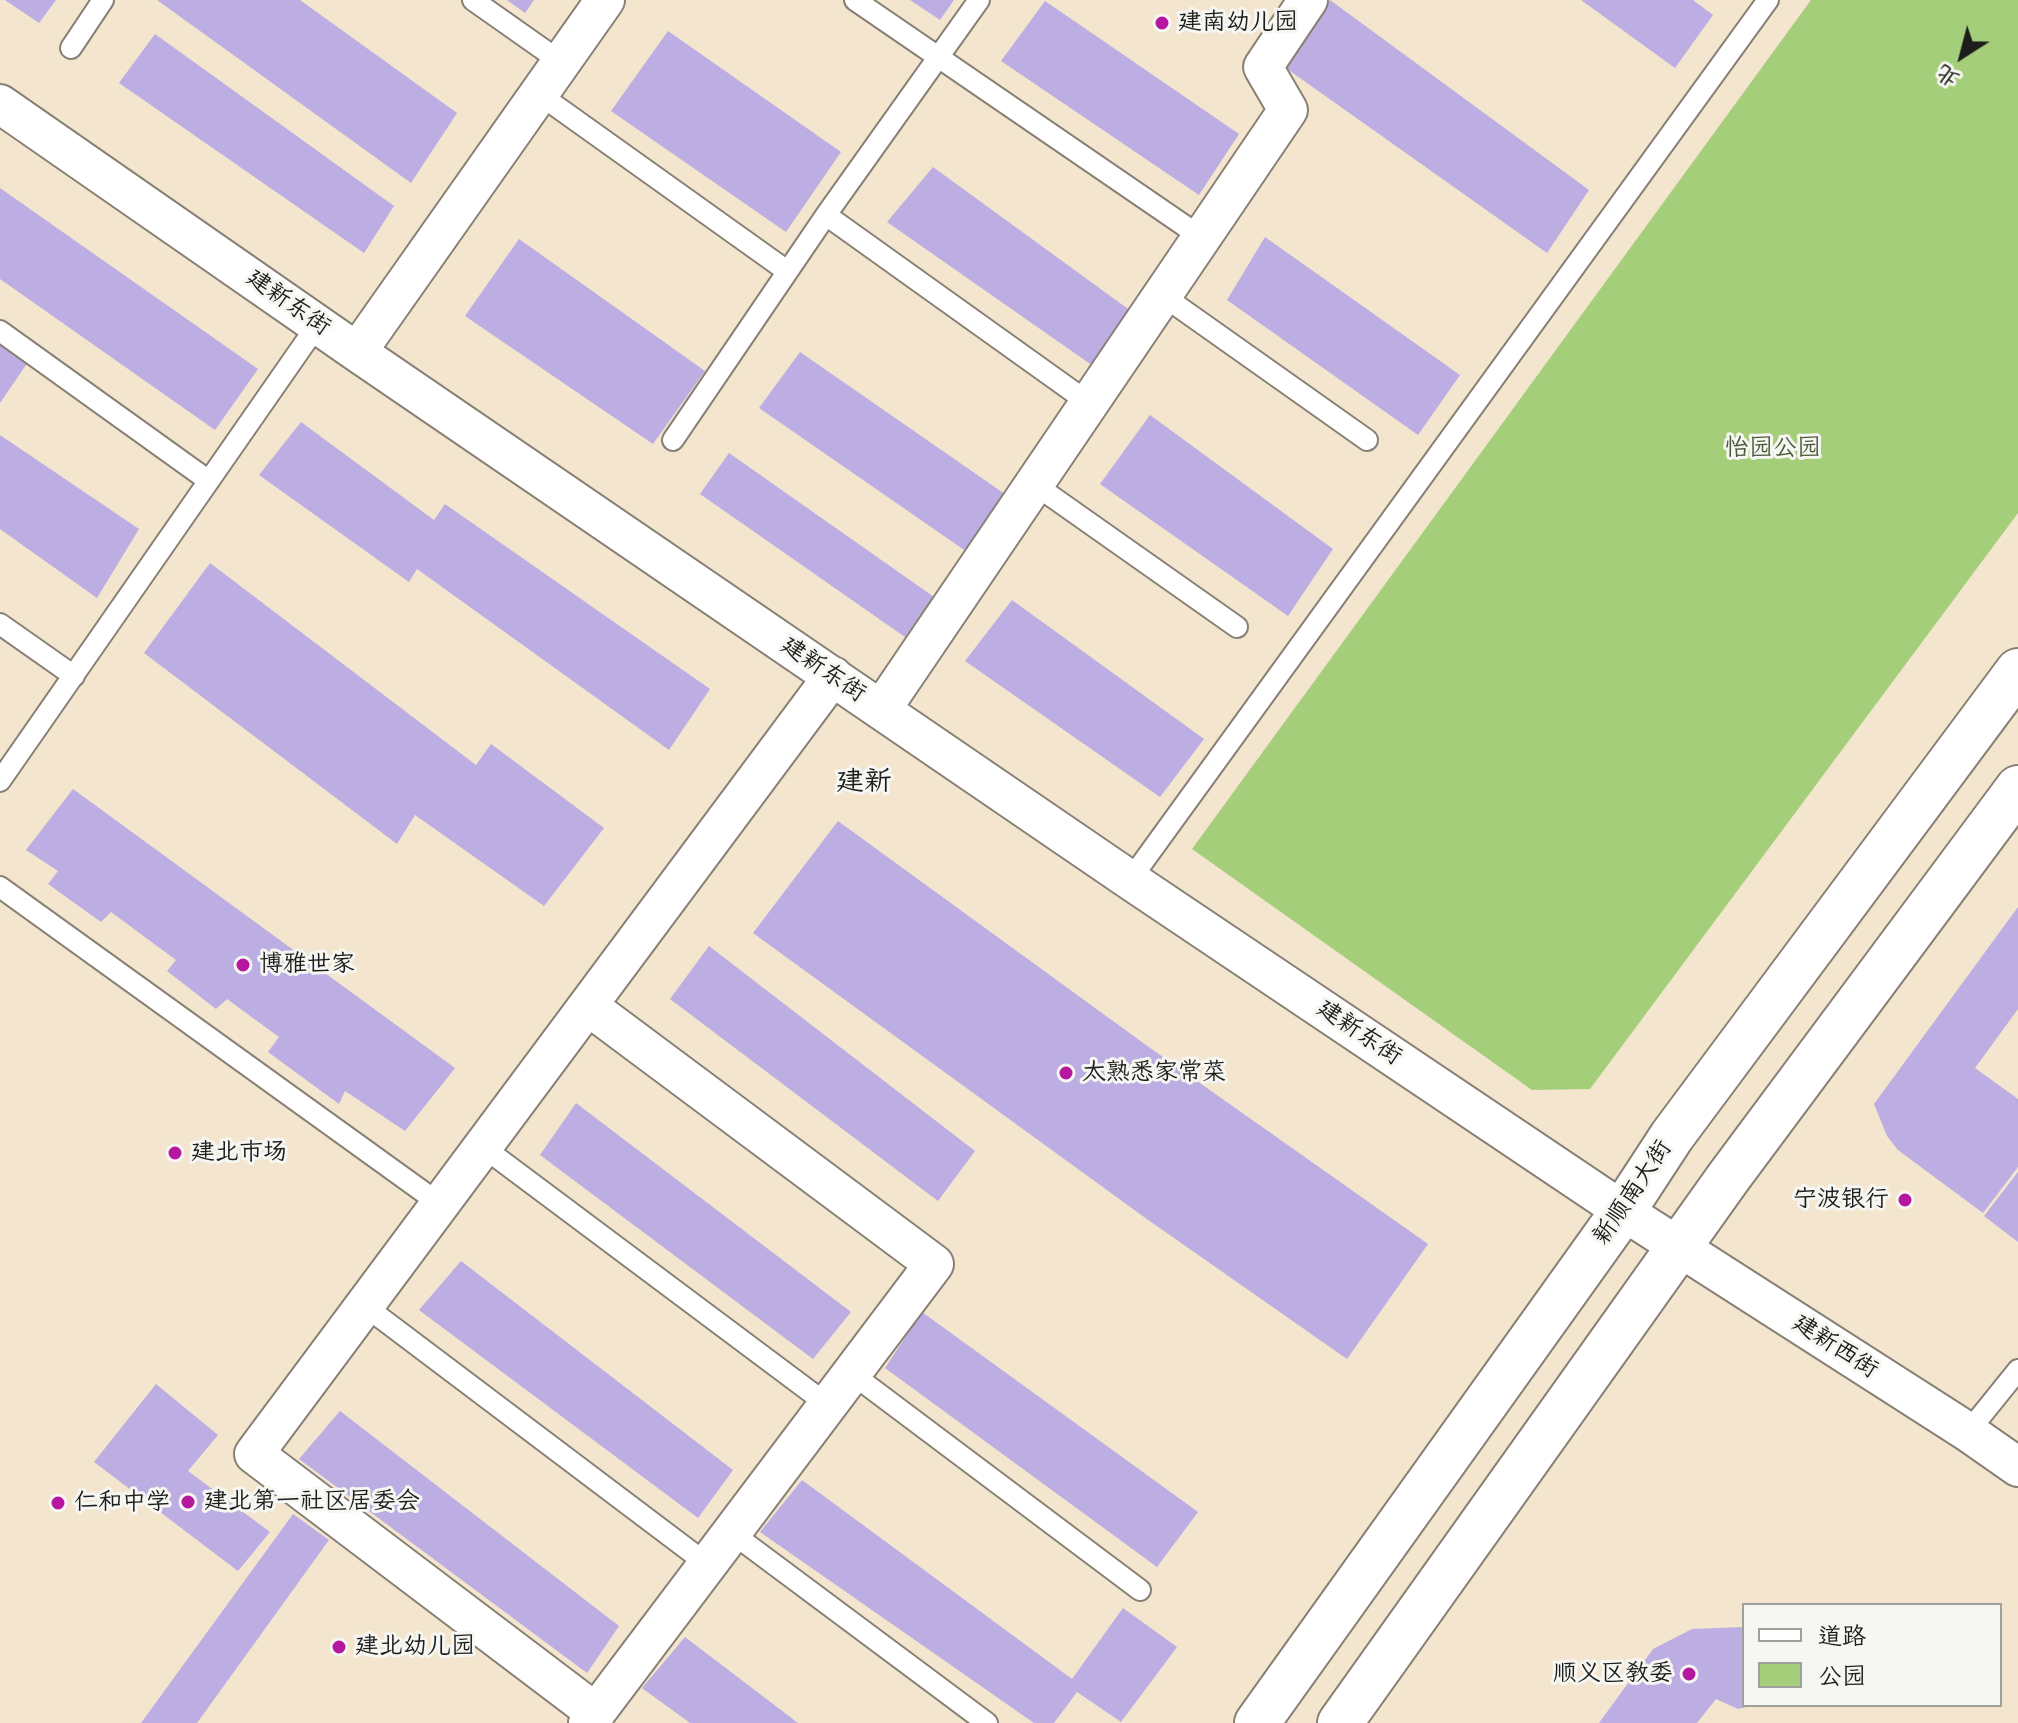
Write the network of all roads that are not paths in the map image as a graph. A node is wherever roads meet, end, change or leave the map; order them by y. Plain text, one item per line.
1 (103, 0) edge
2 (473, 0) edge
3 (605, 0) edge
4 (855, 0) edge
5 (979, 0) edge
6 (1308, 0) edge
7 (1768, 0) edge
8 (71, 48) dead end
9 (939, 57) junction
10 (561, 62) junction
11 (539, 94) junction
12 (0, 104) edge
13 (826, 215) junction
14 (1201, 237) junction
15 (787, 271) junction
16 (1162, 295) junction
17 (318, 324) junction
18 (0, 331) edge
19 (357, 352) junction
20 (1089, 403) junction
21 (673, 440) dead end
22 (1367, 440) dead end
23 (209, 481) junction
24 (1034, 484) junction
25 (0, 624) edge
26 (1237, 627) dead end
27 (2018, 671) edge
28 (74, 676) junction
29 (833, 676) junction
30 (881, 710) junction
31 (0, 781) edge
32 (2018, 788) edge
33 (1130, 880) junction
34 (0, 887) edge
35 (588, 1006) junction
36 (483, 1147) junction
37 (440, 1204) junction
38 (1651, 1228) junction
39 (365, 1306) junction
40 (2018, 1370) edge
41 (851, 1373) junction
42 (828, 1405) junction
43 (1968, 1432) junction
44 (2018, 1467) edge
45 (732, 1533) junction
46 (707, 1564) junction
47 (1140, 1590) dead end
48 (592, 1718) edge
49 (987, 1723) edge
50 (1257, 1723) edge
51 (1340, 1723) edge

1 - 8 lane
2 - 10 lane
3 - 10 street
4 - 9 lane
5 - 9 lane
6 - 14 street
7 - 33 lane
9 - 13 lane
9 - 14 lane
10 - 11 street
11 - 15 lane
11 - 19 street
12 - 17 street, 建新东街
13 - 15 lane
13 - 20 lane
14 - 16 street
15 - 21 lane
16 - 20 street
16 - 22 lane
17 - 19 street, 建新东街
17 - 23 lane
18 - 23 lane
19 - 29 street, 建新东街
20 - 24 street
23 - 28 lane
24 - 26 lane
24 - 30 street
25 - 28 lane
27 - 38 main road, 新顺南大街
28 - 31 lane
29 - 30 street, 建新东街
29 - 35 street
30 - 33 street, 建新东街
32 - 38 main road, 新顺南大街
33 - 38 street, 建新东街
34 - 37 lane
35 - 36 street
35 - 41 street
36 - 37 street
36 - 42 lane
37 - 39 street
38 - 43 street, 建新西街
38 - 50 main road, 新顺南大街
38 - 51 main road, 新顺南大街
39 - 46 lane
39 - 48 street
40 - 43 lane
41 - 42 street
41 - 47 lane
42 - 45 street
43 - 44 street, 建新西街
45 - 46 street
45 - 49 lane
46 - 48 street

